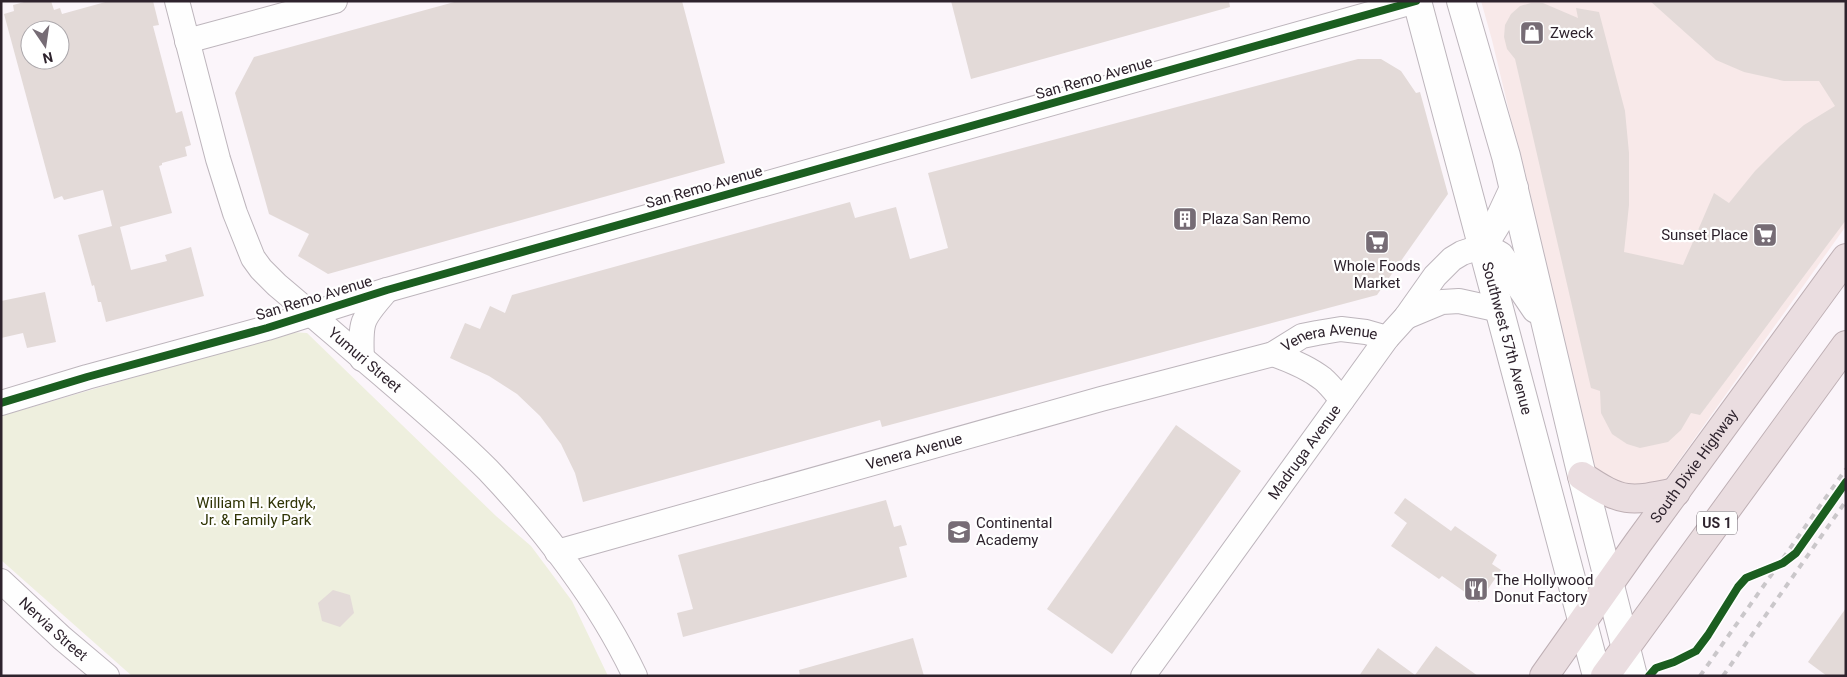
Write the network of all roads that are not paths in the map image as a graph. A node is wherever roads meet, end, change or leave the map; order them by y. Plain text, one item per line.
1 (176, 1) edge
2 (335, 1) edge
3 (1416, 1) edge
4 (1461, 1) edge
5 (187, 41) junction
6 (1514, 188) junction
7 (1483, 246) junction
8 (1846, 258) edge
9 (387, 290) junction
10 (1500, 310) junction
11 (312, 314) junction
12 (1406, 316) junction
13 (1546, 322) junction
14 (1387, 338) junction
15 (1846, 345) edge
16 (1274, 354) junction
17 (362, 358) junction
18 (1342, 400) junction
19 (1, 403) edge
20 (1582, 476) junction
21 (1676, 492) junction
22 (557, 552) junction
23 (1, 581) edge
24 (1609, 586) junction
25 (1583, 623) junction
26 (1626, 649) junction
27 (107, 676) edge
28 (635, 676) edge
29 (1143, 676) edge
30 (1544, 676) edge
31 (1597, 676) edge
32 (1605, 676) edge
33 (1633, 676) edge

1 - 5 street, Yumuri Street
2 - 5 street
3 - 7 main road, Southwest 57th Avenue
3 - 9 street, San Remo Avenue
4 - 6 main road
5 - 11 street, Yumuri Street
6 - 7 main road
6 - 13 main road
7 - 10 main road, Southwest 57th Avenue
7 - 12 street, Madruga Avenue
7 - 13 main road
8 - 21 highway, South Dixie Highway
9 - 11 street, San Remo Avenue
9 - 17 street
10 - 12 street
10 - 25 main road, Southwest 57th Avenue
11 - 17 street, Yumuri Street
11 - 19 street, San Remo Avenue
12 - 14 street, Madruga Avenue
13 - 20 main road
14 - 16 street, Venera Avenue
14 - 18 street, Madruga Avenue
15 - 26 highway, US 1
16 - 18 street, Venera Avenue
16 - 22 street, Venera Avenue
17 - 22 street, Yumuri Street
18 - 29 street, Madruga Avenue
20 - 21 highway
20 - 24 main road
21 - 24 highway, South Dixie Highway
22 - 28 street, Yumuri Street
23 - 27 street, Nervia Street
24 - 25 highway, South Dixie Highway
24 - 26 main road
25 - 30 highway, South Dixie Highway
25 - 31 main road, Southwest 57th Avenue
26 - 32 highway, US 1
26 - 33 main road

